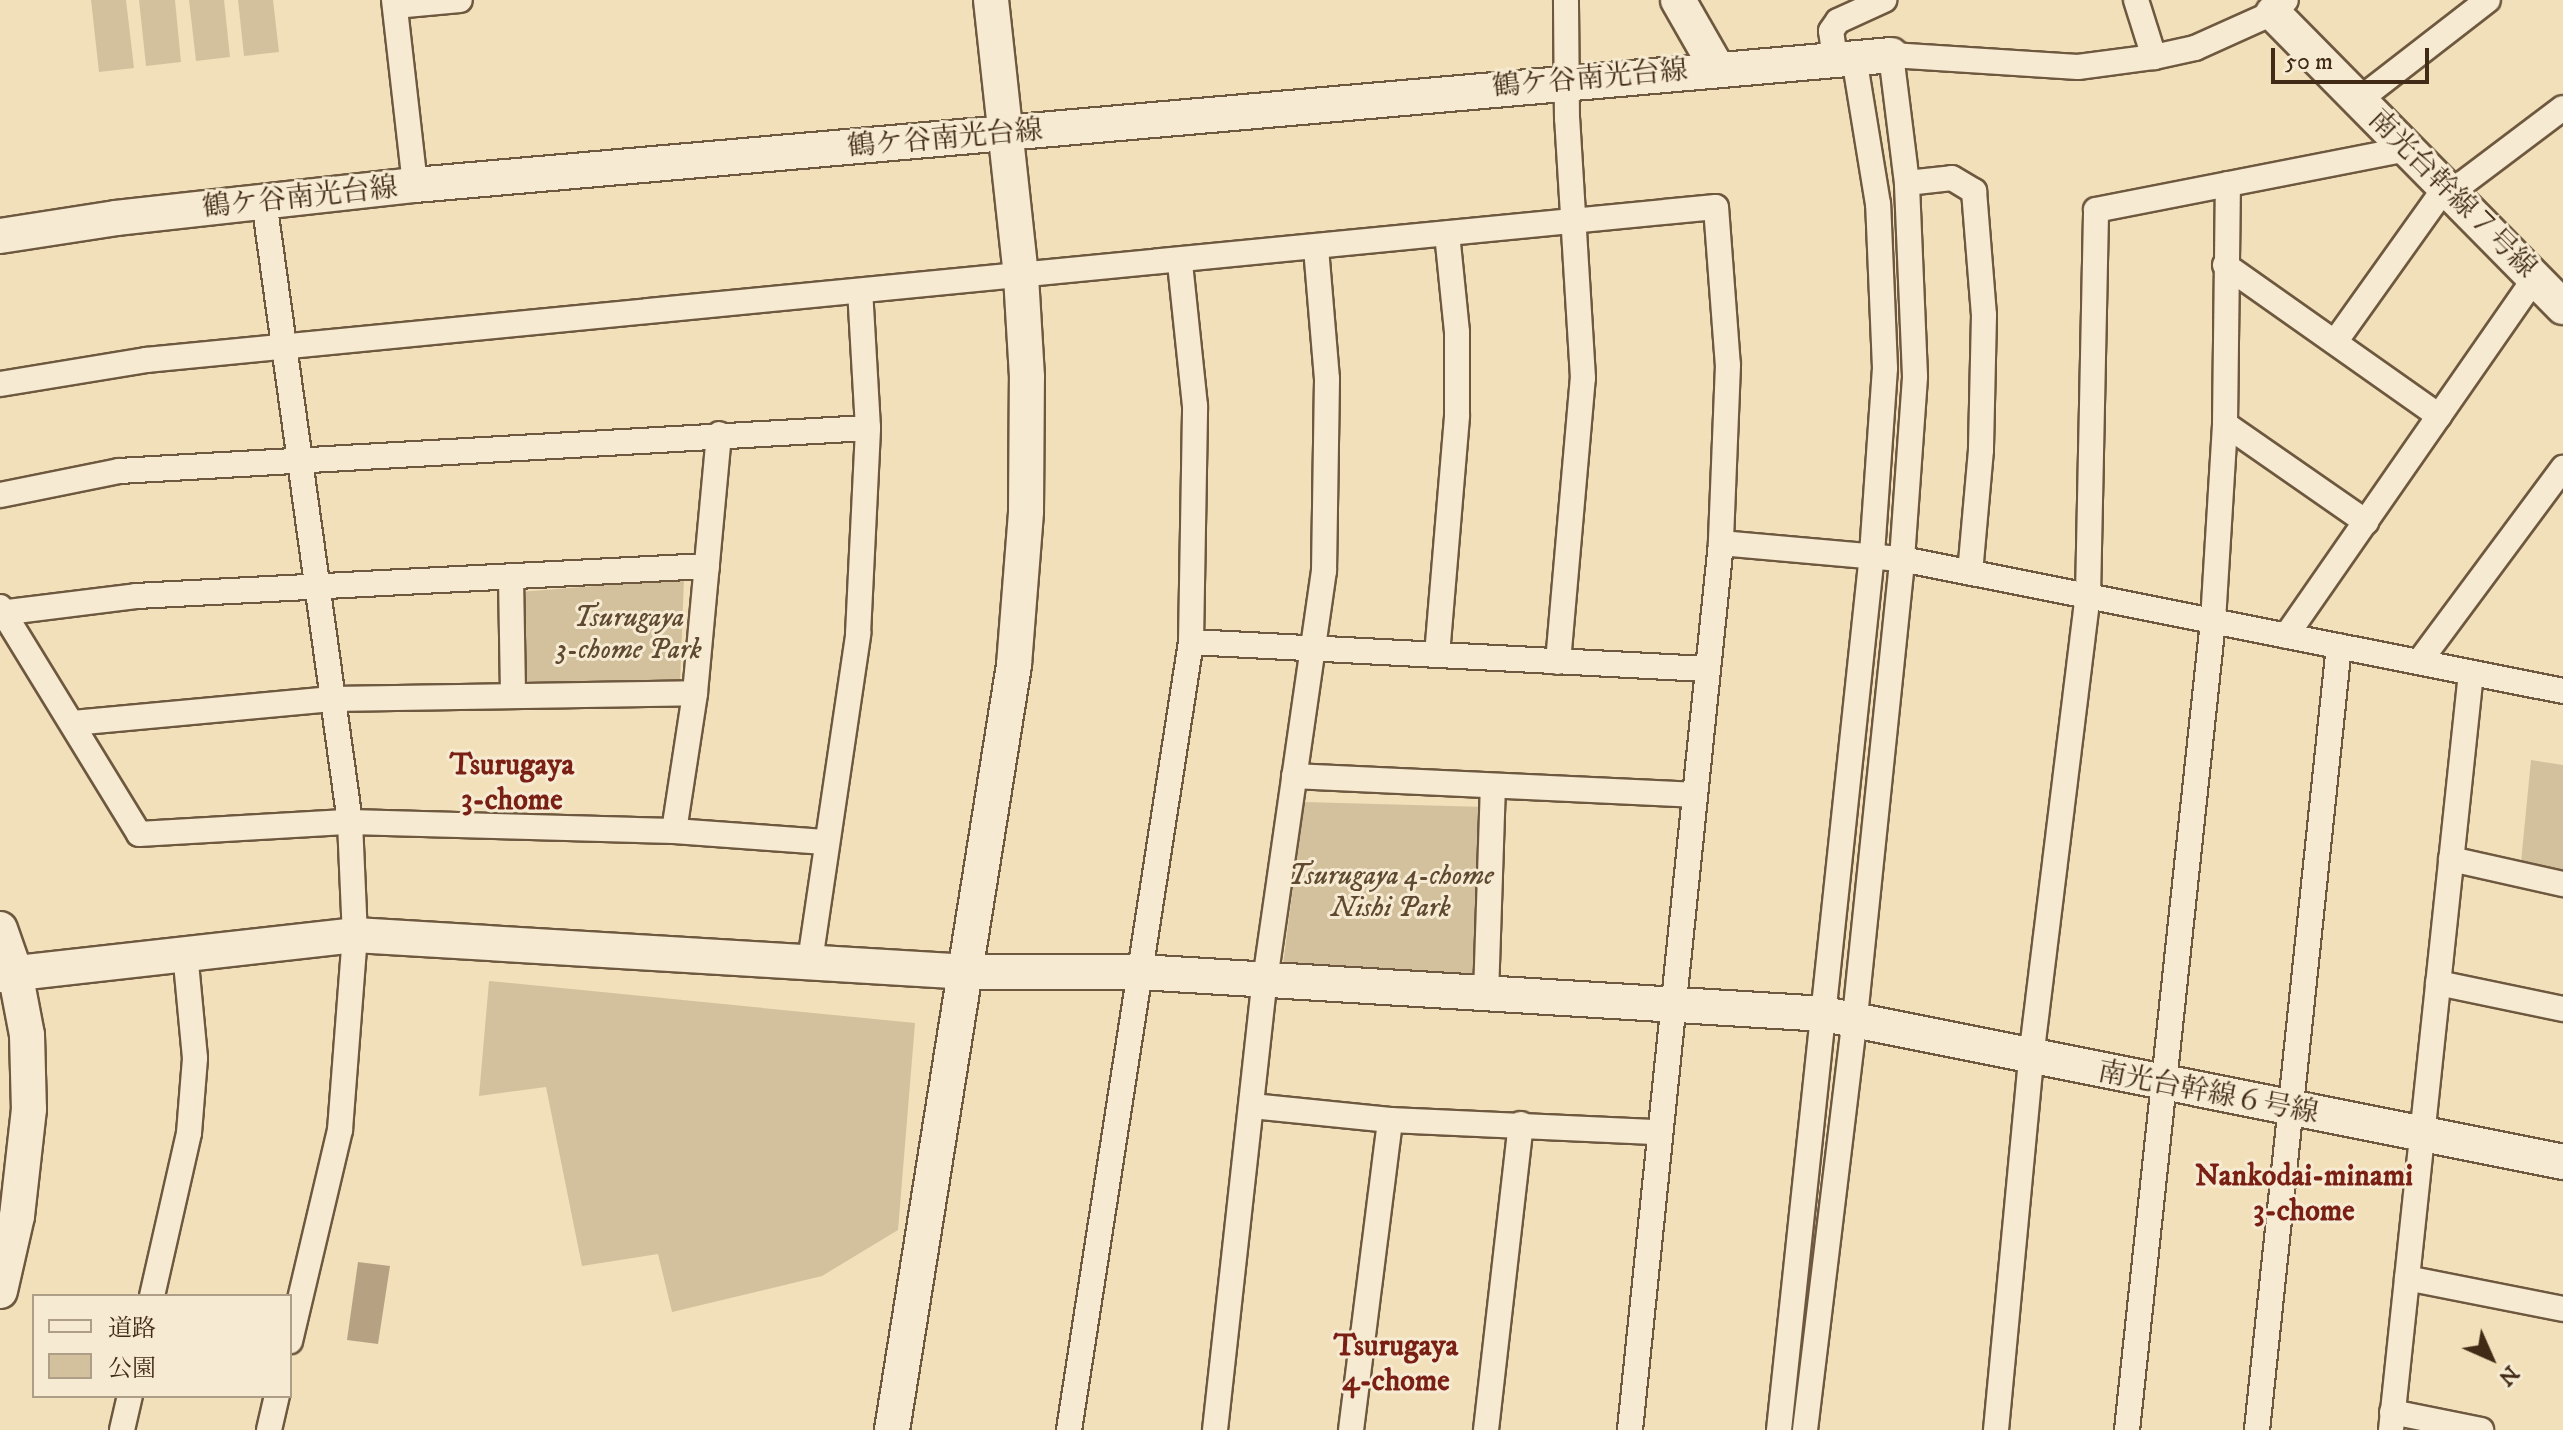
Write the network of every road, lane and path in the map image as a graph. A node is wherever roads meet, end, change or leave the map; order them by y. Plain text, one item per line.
1 (460, 0) edge
2 (991, 0) edge
3 (1566, 0) edge
4 (1678, 0) edge
5 (1884, 0) edge
6 (2136, 0) edge
7 (2488, 0) edge
8 (394, 3) edge
9 (2280, 7) edge
10 (1891, 55) junction
11 (2154, 57) junction
12 (1845, 58) junction
13 (1717, 68) junction
14 (1568, 80) junction
15 (2359, 100) junction
16 (2563, 108) edge
17 (1005, 134) junction
18 (2407, 149) junction
19 (1907, 183) junction
20 (2228, 184) junction
21 (415, 185) junction
22 (2448, 190) junction
23 (264, 201) junction
24 (1576, 221) junction
25 (1447, 234) junction
26 (0, 236) edge
27 (1316, 248) junction
28 (1180, 263) junction
29 (2225, 265) junction
30 (1021, 276) junction
31 (2552, 288) edge
32 (860, 291) junction
33 (2335, 342) junction
34 (286, 347) junction
35 (0, 384) edge
36 (2439, 416) junction
37 (2225, 424) junction
38 (868, 428) junction
39 (719, 434) junction
40 (301, 460) junction
41 (2563, 468) edge
42 (0, 495) edge
43 (2366, 522) junction
44 (1721, 543) junction
45 (1872, 554) junction
46 (1902, 559) junction
47 (707, 566) junction
48 (1970, 573) junction
49 (511, 578) junction
50 (317, 586) junction
51 (2088, 596) junction
52 (1, 611) edge
53 (2213, 621) junction
54 (2286, 636) junction
55 (1191, 642) junction
56 (2339, 646) junction
57 (1312, 649) junction
58 (1437, 655) junction
59 (1558, 662) junction
60 (2419, 662) junction
61 (1706, 669) junction
62 (2471, 673) junction
63 (2563, 690) edge
64 (695, 693) junction
65 (513, 695) junction
66 (332, 699) junction
67 (73, 723) junction
68 (1294, 776) junction
69 (1493, 786) junction
70 (1692, 795) junction
71 (350, 822) junction
72 (674, 831) junction
73 (825, 842) junction
74 (2451, 859) junction
75 (2563, 884) edge
76 (0, 929) edge
77 (355, 935) junction
78 (185, 952) junction
79 (810, 961) junction
80 (969, 972) junction
81 (1140, 972) junction
82 (8, 973) edge
83 (1265, 980) junction
84 (2438, 983) junction
85 (1486, 995) junction
86 (1675, 1007) junction
87 (2563, 1009) edge
88 (1839, 1016) junction
89 (2031, 1058) junction
90 (2164, 1084) junction
91 (1252, 1106) junction
92 (2291, 1109) junction
93 (1390, 1120) junction
94 (1521, 1124) junction
95 (1659, 1132) junction
96 (2422, 1135) junction
97 (2563, 1162) edge
98 (2407, 1278) junction
99 (0, 1291) edge
100 (152, 1294) edge
101 (2563, 1309) edge
102 (292, 1333) edge
103 (130, 1398) edge
104 (277, 1398) edge
105 (2392, 1421) edge
106 (122, 1430) edge
107 (269, 1430) edge
108 (892, 1430) edge
109 (1069, 1430) edge
110 (1215, 1430) edge
111 (1351, 1430) edge
112 (1486, 1430) edge
113 (1630, 1430) edge
114 (1779, 1430) edge
115 (1805, 1430) edge
116 (1996, 1430) edge
117 (2127, 1430) edge
118 (2257, 1430) edge
119 (2481, 1430) edge

1 - 8 street
2 - 17 street
3 - 14 street
4 - 13 street
5 - 12 street
6 - 11 street
7 - 15 street
8 - 21 street
9 - 11 street
9 - 15 street, 南光台幹線７号線
10 - 11 street
10 - 12 street, 鶴ケ谷南光台線
10 - 19 street
12 - 13 street, 鶴ケ谷南光台線
12 - 45 street
13 - 14 street, 鶴ケ谷南光台線
14 - 17 street, 鶴ケ谷南光台線
14 - 24 street
15 - 18 street, 南光台幹線７号線
16 - 22 street
17 - 21 street, 鶴ケ谷南光台線
17 - 30 street
18 - 20 street
18 - 22 street, 南光台幹線７号線
19 - 46 street
19 - 48 street
20 - 29 street
20 - 51 street
21 - 23 street, 鶴ケ谷南光台線
22 - 31 street, 南光台幹線７号線
22 - 33 street
23 - 26 street, 鶴ケ谷南光台線
23 - 34 street
24 - 25 street
24 - 44 street
24 - 59 street
25 - 27 street
25 - 58 street
27 - 28 street
27 - 57 street
28 - 30 street
28 - 55 street
29 - 33 street
29 - 37 street
30 - 32 street
30 - 80 street
31 - 36 street
32 - 34 street
32 - 38 street
33 - 36 street
34 - 35 street
34 - 40 street
36 - 43 street
37 - 43 street
37 - 53 street
38 - 39 street
38 - 73 street
39 - 40 street
39 - 47 street
40 - 42 street
40 - 50 street
41 - 60 street
43 - 54 street
44 - 45 street
44 - 61 street
45 - 46 street
45 - 88 street
46 - 48 street
46 - 88 street
47 - 49 street
47 - 64 street
48 - 51 street
49 - 50 street
49 - 65 street
50 - 52 street
50 - 66 street
51 - 53 street
51 - 89 street
52 - 67 street
53 - 54 street
53 - 90 street
54 - 56 street
55 - 57 street
55 - 81 street
56 - 60 street
56 - 92 street
57 - 58 street
57 - 68 street
58 - 59 street
59 - 61 street
60 - 62 street
61 - 70 street
62 - 63 street
62 - 74 street
64 - 65 street
64 - 72 street
65 - 66 street
66 - 67 street
66 - 71 street
67 - 71 street
68 - 69 street
68 - 83 street
69 - 70 street
69 - 85 street
70 - 86 street
71 - 72 street
71 - 77 street
72 - 73 street
73 - 79 street
74 - 75 street
74 - 84 street
76 - 82 street
77 - 78 street, 南光台幹線６号線
77 - 79 street, 南光台幹線６号線
77 - 102 street
78 - 82 street, 南光台幹線６号線
78 - 100 street
79 - 80 street, 南光台幹線６号線
80 - 81 street, 南光台幹線６号線
80 - 108 street
81 - 83 street, 南光台幹線６号線
81 - 109 street
82 - 99 street
83 - 85 street, 南光台幹線６号線
83 - 91 street
84 - 87 street
84 - 96 street
85 - 86 street, 南光台幹線６号線
86 - 88 street, 南光台幹線６号線
86 - 95 street
88 - 89 street, 南光台幹線６号線
88 - 114 street
88 - 115 street
89 - 90 street, 南光台幹線６号線
89 - 116 street
90 - 92 street, 南光台幹線６号線
90 - 117 street
91 - 93 street
91 - 110 street
92 - 96 street, 南光台幹線６号線
92 - 118 street
93 - 94 street
93 - 111 street
94 - 95 street
94 - 112 street
95 - 113 street
96 - 97 street, 南光台幹線６号線
96 - 98 street
98 - 101 street
98 - 105 street
103 - 106 street
104 - 107 street
105 - 119 street

